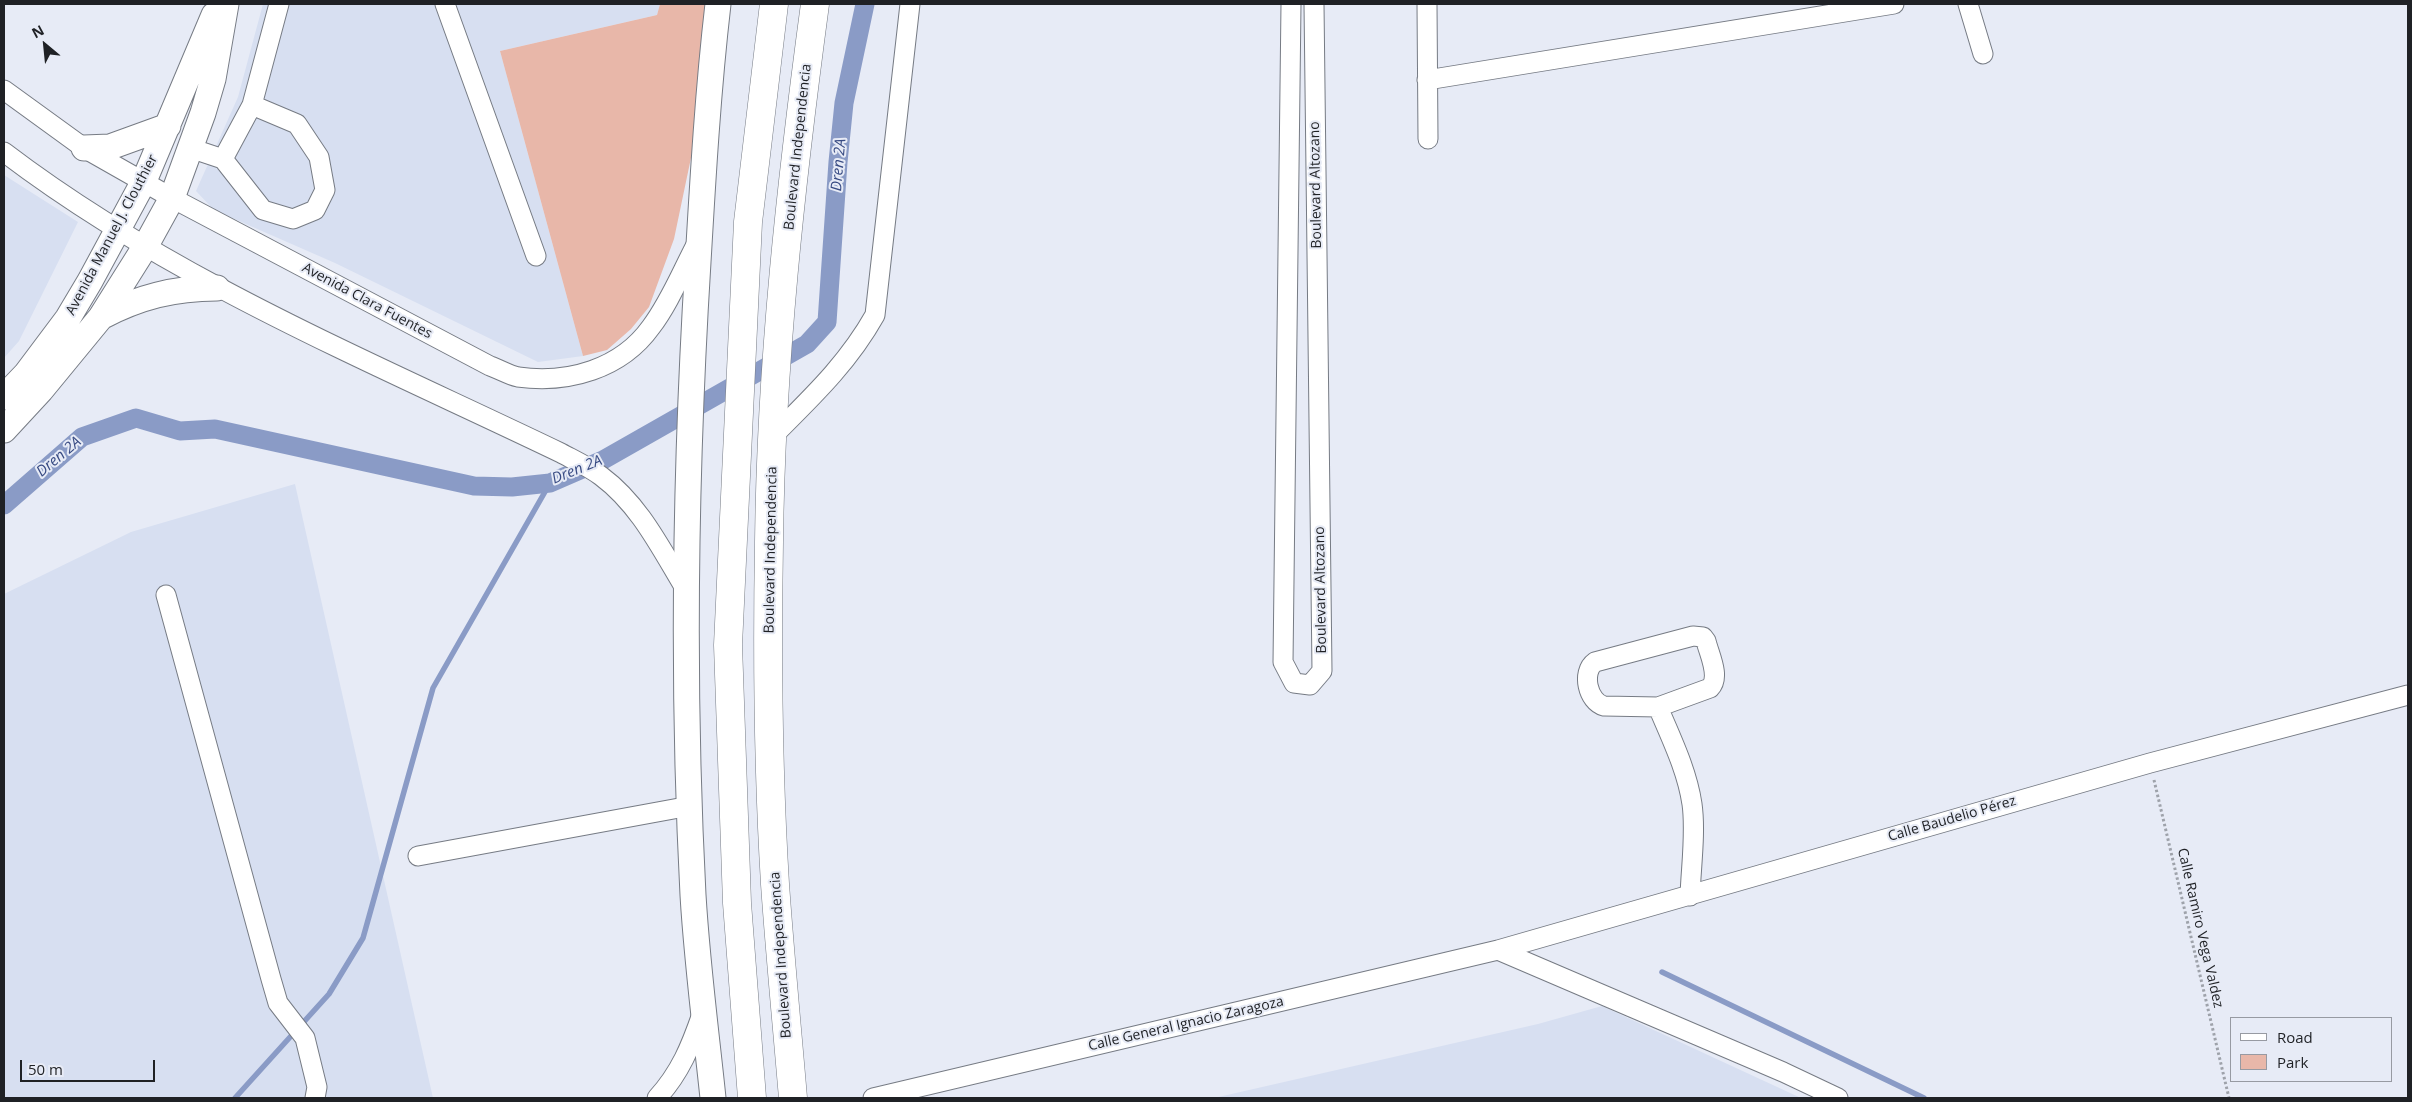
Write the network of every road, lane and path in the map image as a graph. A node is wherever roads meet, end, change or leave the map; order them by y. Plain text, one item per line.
1 (219, 4) edge
2 (226, 4) edge
3 (279, 4) edge
4 (445, 4) edge
5 (718, 4) edge
6 (774, 4) edge
7 (815, 4) edge
8 (910, 4) edge
9 (1291, 4) edge
10 (1314, 4) edge
11 (1427, 4) edge
12 (1894, 4) edge
13 (1968, 4) edge
14 (1983, 54) dead end
15 (1427, 80) junction
16 (4, 90) edge
17 (252, 105) junction
18 (168, 126) junction
19 (1428, 139) dead end
20 (84, 148) junction
21 (190, 148) junction
22 (4, 152) edge
23 (223, 159) junction
24 (144, 181) junction
25 (172, 198) junction
26 (117, 230) junction
27 (700, 238) junction
28 (145, 246) junction
29 (536, 256) dead end
30 (217, 288) junction
31 (102, 317) junction
32 (4, 397) edge
33 (4, 430) edge
34 (774, 435) junction
35 (686, 590) junction
36 (166, 595) dead end
37 (2408, 695) edge
38 (1658, 707) junction
39 (2150, 763) junction
40 (690, 806) junction
41 (418, 856) dead end
42 (1690, 896) junction
43 (1498, 950) junction
44 (704, 1008) junction
45 (315, 1098) edge
46 (657, 1098) edge
47 (713, 1098) edge
48 (752, 1098) edge
49 (793, 1098) edge
50 (873, 1098) edge
51 (1838, 1098) edge
52 (2229, 1098) edge

1 - 18 main road, Avenida Manuel J. Clouthier
2 - 21 main road, Avenida Manuel J. Clouthier
3 - 17 street
4 - 29 street
5 - 27 main road
6 - 48 highway
7 - 34 highway, Boulevard Independencia
8 - 34 street
9 - 10 street, Boulevard Altozano
11 - 15 street
12 - 15 street
13 - 14 street
15 - 19 street
16 - 20 street, Avenida Clara Fuentes
17 - 23 street
17 - 23 street
18 - 20 main road
18 - 24 main road, Avenida Manuel J. Clouthier
20 - 24 street, Avenida Clara Fuentes
21 - 23 street
21 - 25 main road, Avenida Manuel J. Clouthier
22 - 26 street
24 - 25 street, Avenida Clara Fuentes
24 - 26 main road, Avenida Manuel J. Clouthier
25 - 27 street, Avenida Clara Fuentes
25 - 28 main road, Avenida Manuel J. Clouthier
26 - 28 street
26 - 32 main road, Avenida Manuel J. Clouthier
27 - 35 main road
28 - 30 street
28 - 31 main road, Avenida Manuel J. Clouthier
30 - 31 main road
30 - 35 street
31 - 33 main road, Avenida Manuel J. Clouthier
34 - 49 highway, Boulevard Independencia
35 - 40 main road
36 - 45 street
37 - 39 street, Calle Baudelio Pérez
38 - 38 street
38 - 42 street
39 - 42 street, Calle Baudelio Pérez
39 - 52 path, Calle Ramiro Vega Valdez
40 - 41 street
40 - 44 main road
42 - 43 street, Calle Baudelio Pérez
43 - 50 street, Calle General Ignacio Zaragoza
43 - 51 street
44 - 46 street
44 - 47 main road

